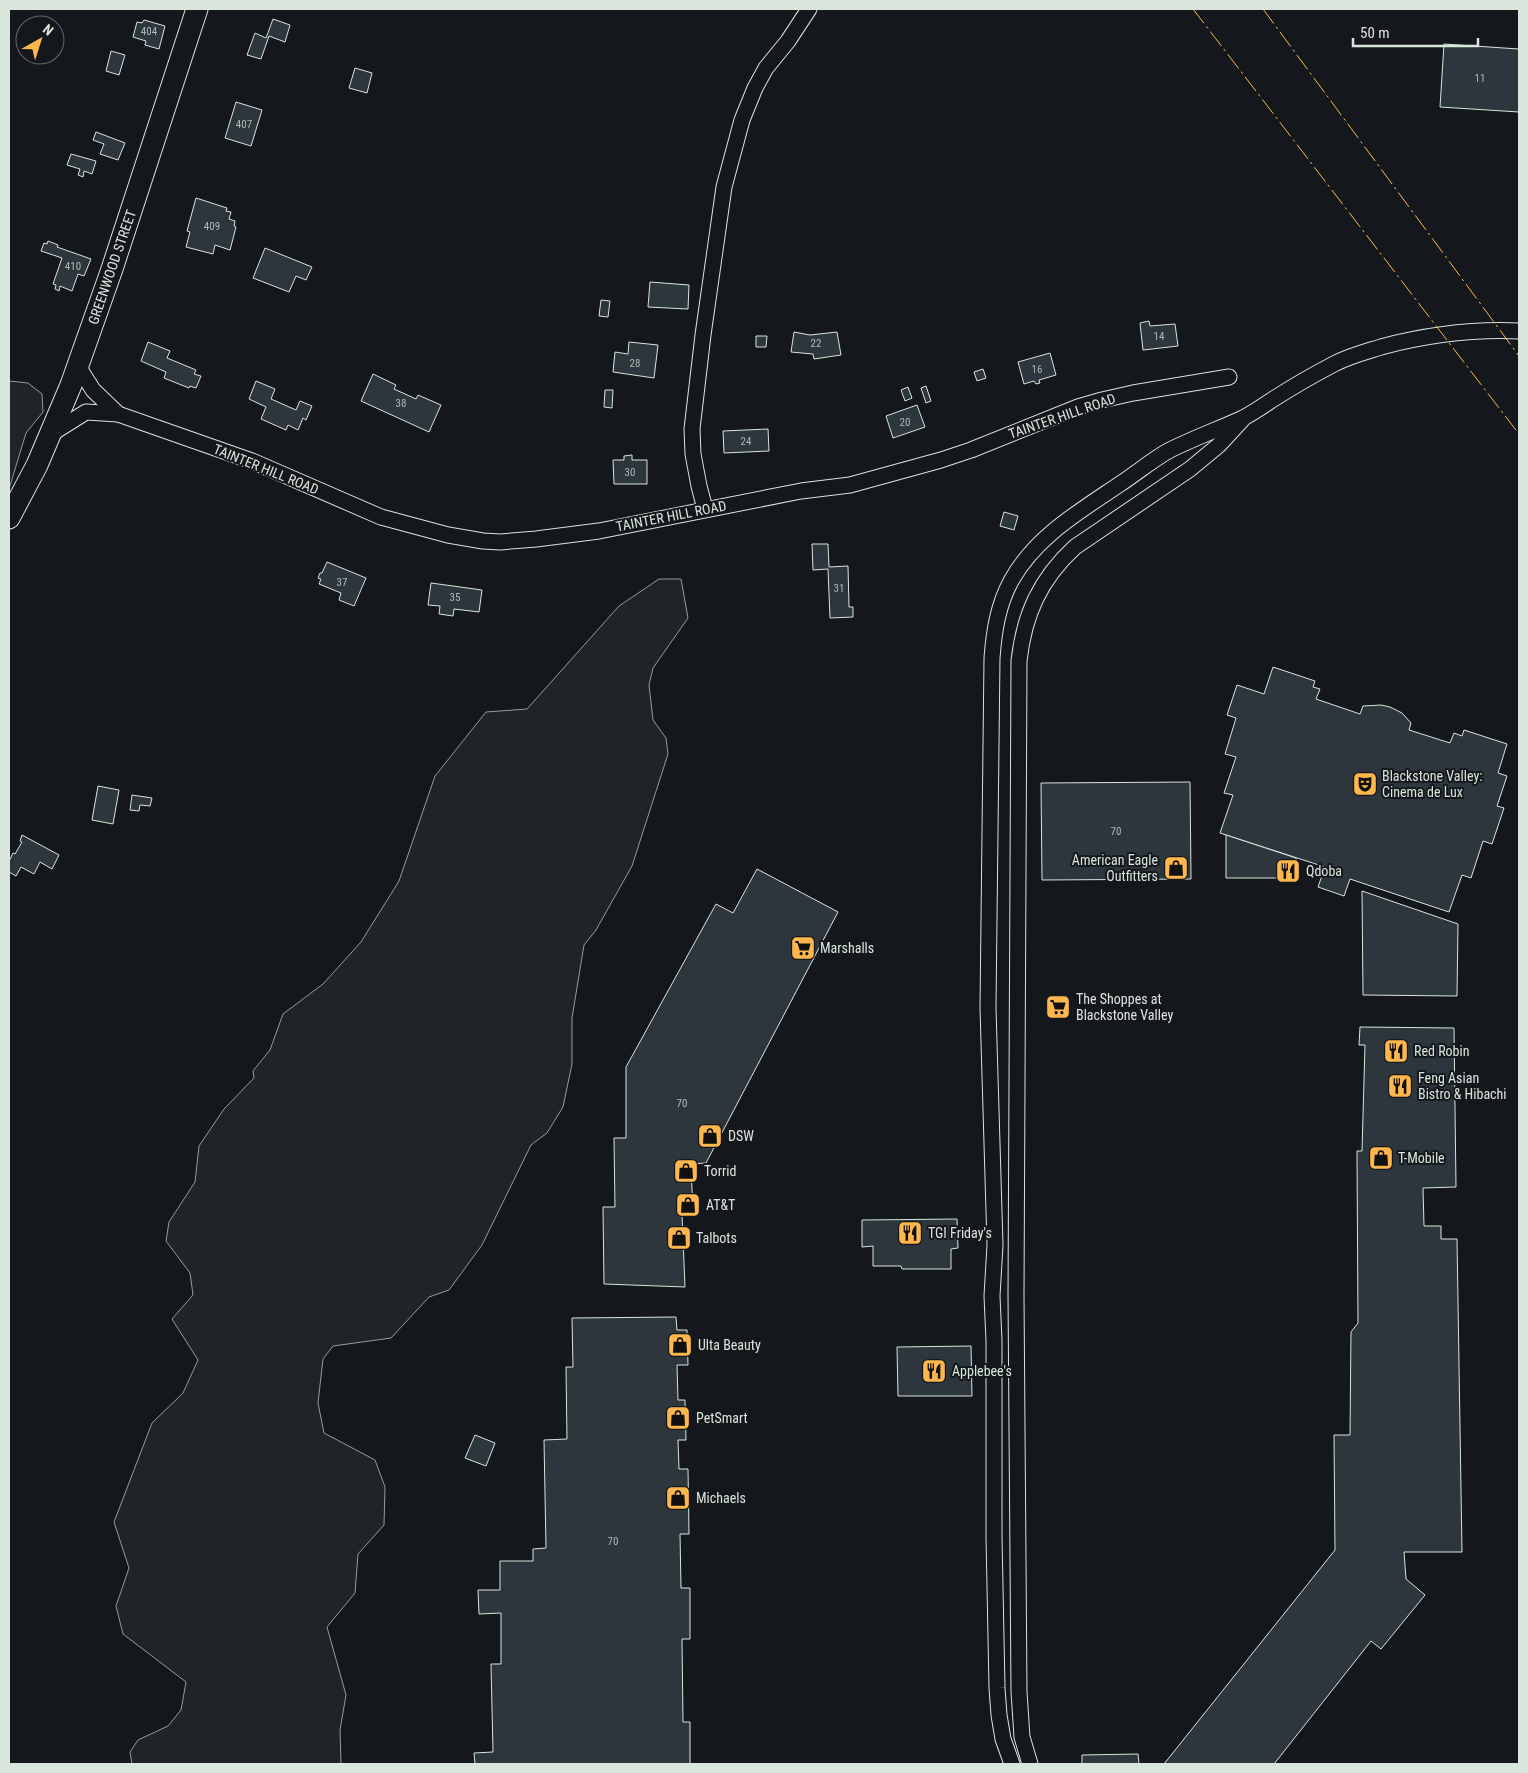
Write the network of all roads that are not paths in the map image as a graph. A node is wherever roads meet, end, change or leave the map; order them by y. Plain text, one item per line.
1 (197, 9) edge
2 (809, 9) edge
3 (1519, 331) edge
4 (78, 366) junction
5 (1229, 377) dead end
6 (118, 414) junction
7 (1244, 418) junction
8 (51, 434) junction
9 (705, 509) junction
10 (9, 518) edge
11 (1012, 1764) edge
12 (1030, 1764) edge

1 - 4 street, GREENWOOD STREET
2 - 9 street
3 - 7 street
4 - 6 street, TAINTER HILL ROAD
4 - 8 street, GREENWOOD STREET
5 - 9 street, TAINTER HILL ROAD
6 - 8 street, TAINTER HILL ROAD
6 - 9 street, TAINTER HILL ROAD
7 - 11 street
7 - 12 street
8 - 10 street, GREENWOOD STREET

